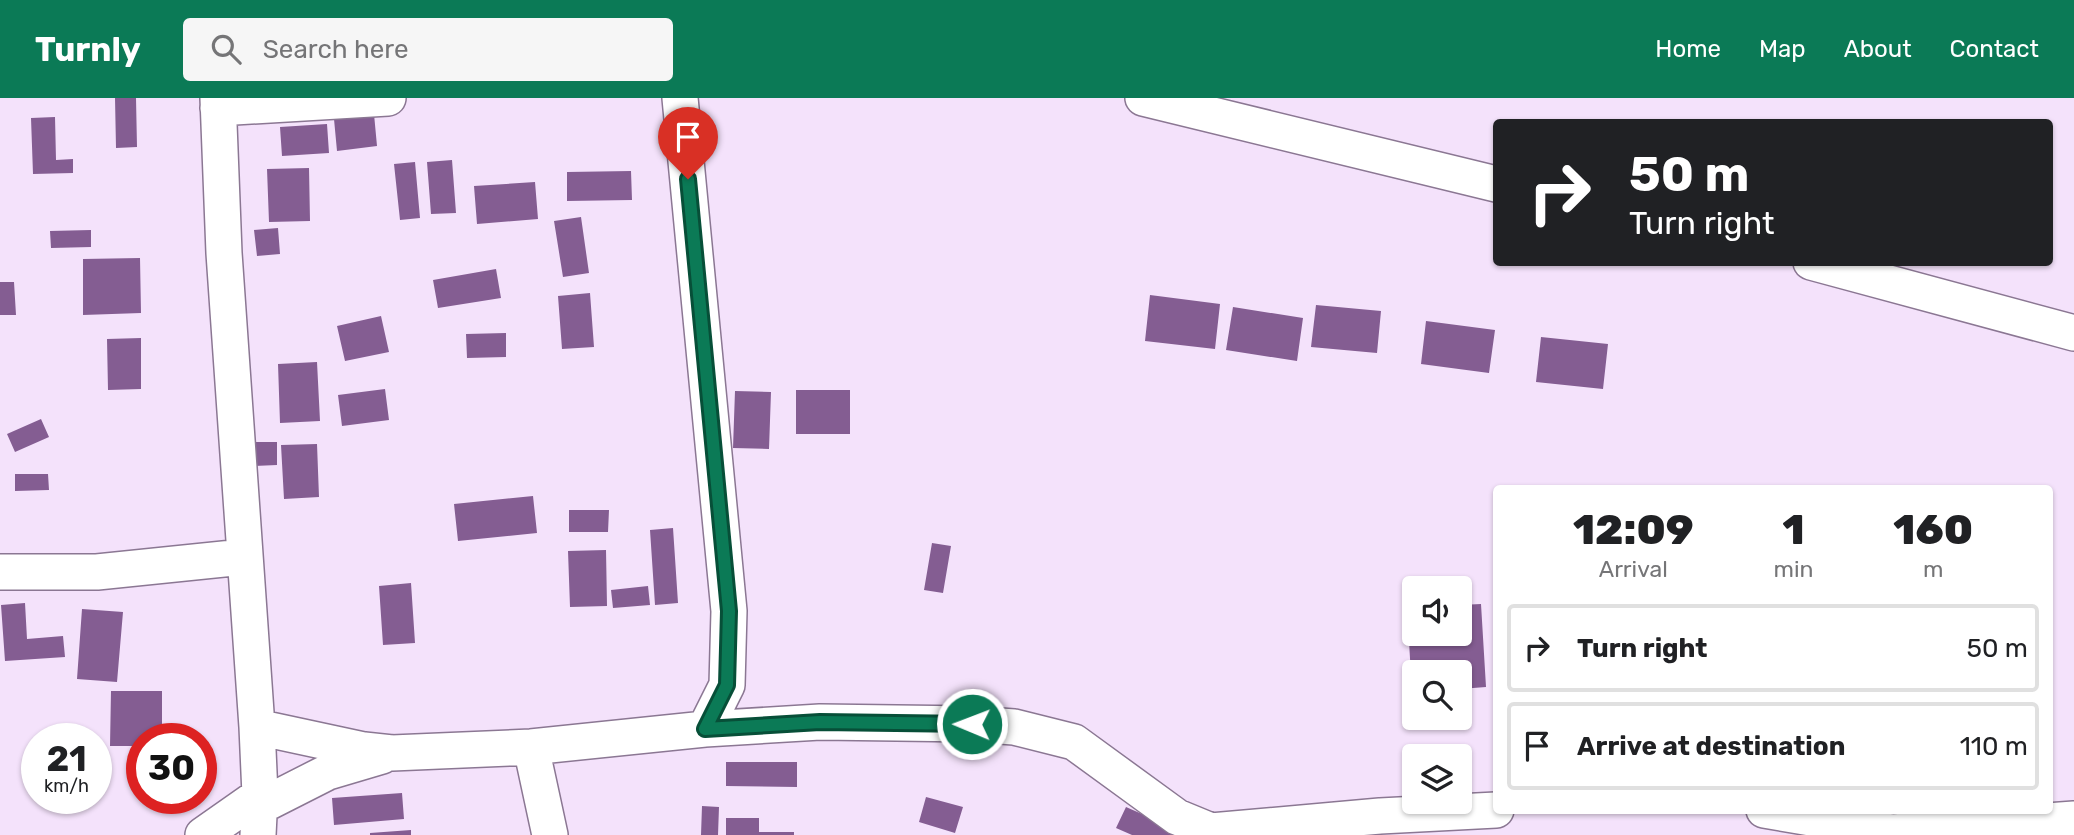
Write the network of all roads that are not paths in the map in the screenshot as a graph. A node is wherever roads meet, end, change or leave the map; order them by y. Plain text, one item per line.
1 (388, 98) edge
2 (680, 98) edge
3 (1143, 98) edge
4 (218, 103) edge
5 (1493, 183) edge
6 (1826, 266) edge
7 (2074, 333) edge
8 (243, 557) junction
9 (0, 572) edge
10 (257, 727) junction
11 (705, 729) junction
12 (531, 747) junction
13 (392, 753) junction
14 (1493, 810) edge
15 (259, 812) edge
16 (1786, 814) edge
17 (2074, 819) edge
18 (1890, 833) edge
19 (203, 835) edge
20 (550, 835) edge

1 - 4 street
2 - 11 street
3 - 5 street
4 - 8 street
6 - 7 street
8 - 9 street
8 - 10 street
10 - 13 street
10 - 15 street
11 - 12 street
11 - 14 street
12 - 13 street
12 - 20 street
13 - 15 street
15 - 19 street
16 - 18 street
17 - 18 street

